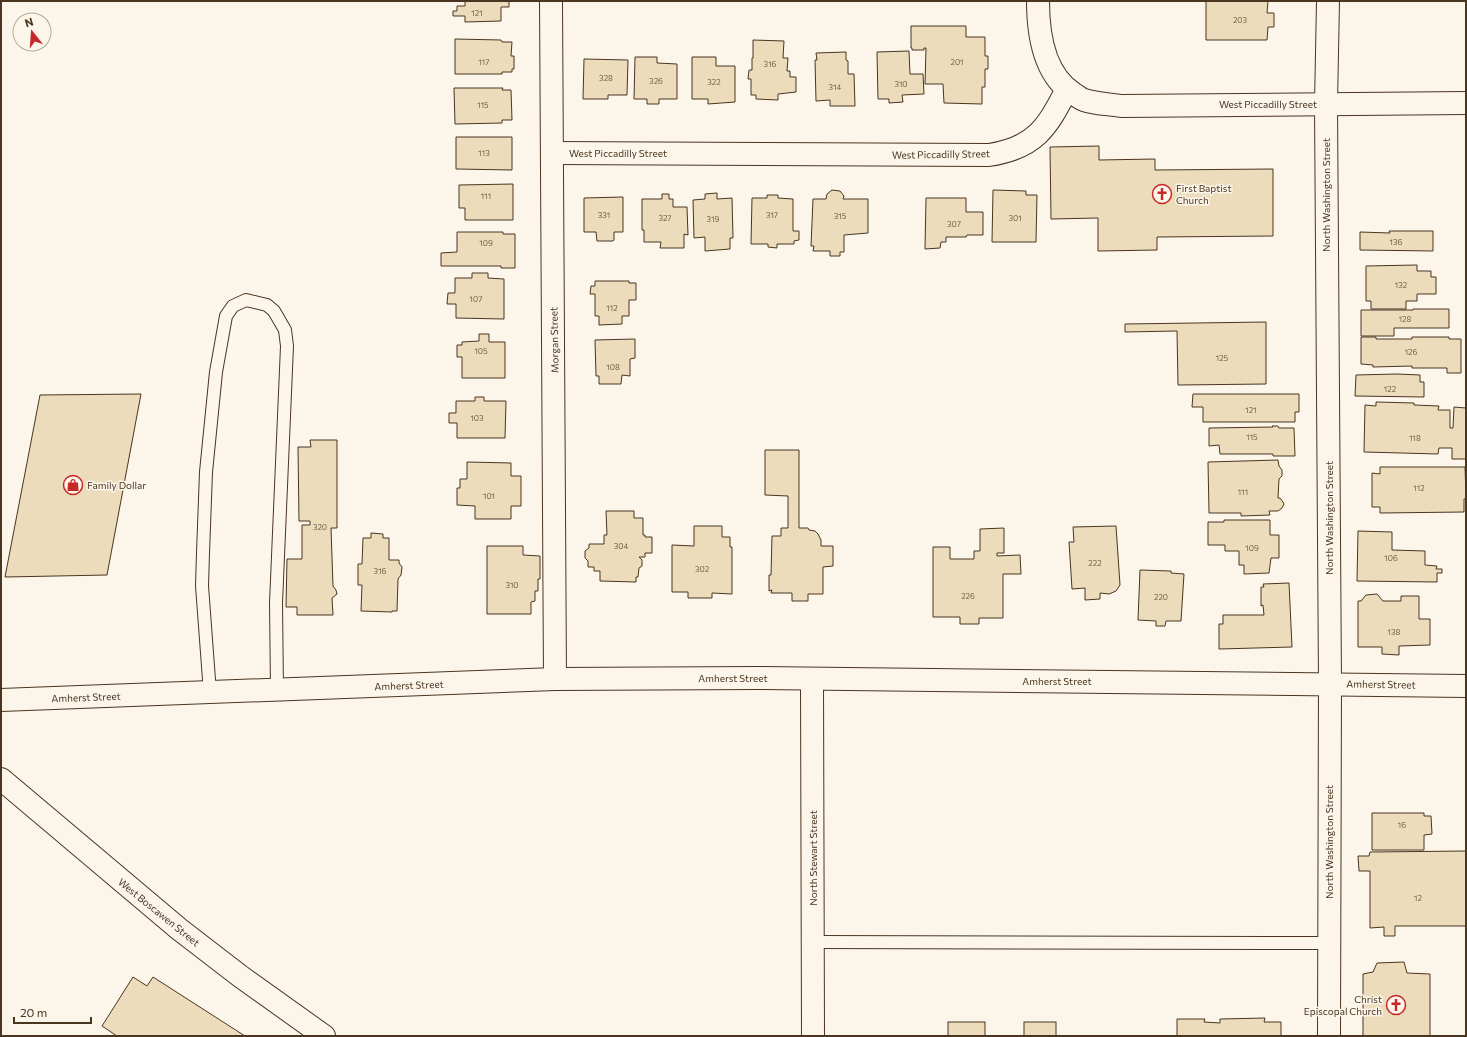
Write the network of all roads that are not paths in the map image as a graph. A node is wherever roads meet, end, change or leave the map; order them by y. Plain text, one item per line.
1 (551, 1) edge
2 (1038, 1) edge
3 (1328, 1) edge
4 (1067, 90) junction
5 (1466, 103) edge
6 (1326, 104) junction
7 (552, 153) junction
8 (555, 679) junction
9 (812, 680) junction
10 (1330, 683) junction
11 (1466, 686) edge
12 (277, 690) junction
13 (210, 693) junction
14 (1, 700) edge
15 (1, 779) edge
16 (1, 796) edge
17 (45, 817) junction
18 (813, 942) junction
19 (1329, 942) junction
20 (324, 1036) edge
21 (813, 1036) edge
22 (1328, 1036) edge

1 - 7 street, Morgan Street
2 - 4 street
3 - 6 street, North Washington Street
4 - 6 street, West Piccadilly Street
4 - 7 street, West Piccadilly Street
5 - 6 street, West Piccadilly Street
6 - 10 street, North Washington Street
7 - 8 street, Morgan Street
8 - 9 street, Amherst Street
8 - 12 street, Amherst Street
9 - 10 street, Amherst Street
9 - 18 street, North Stewart Street
10 - 11 street, Amherst Street
10 - 19 street, North Washington Street
12 - 13 street, Amherst Street
12 - 13 lane
13 - 14 street, Amherst Street
15 - 17 street, West Boscawen Street
16 - 17 street
17 - 20 street, West Boscawen Street
18 - 19 lane
18 - 21 street, North Stewart Street
19 - 22 street, North Washington Street

